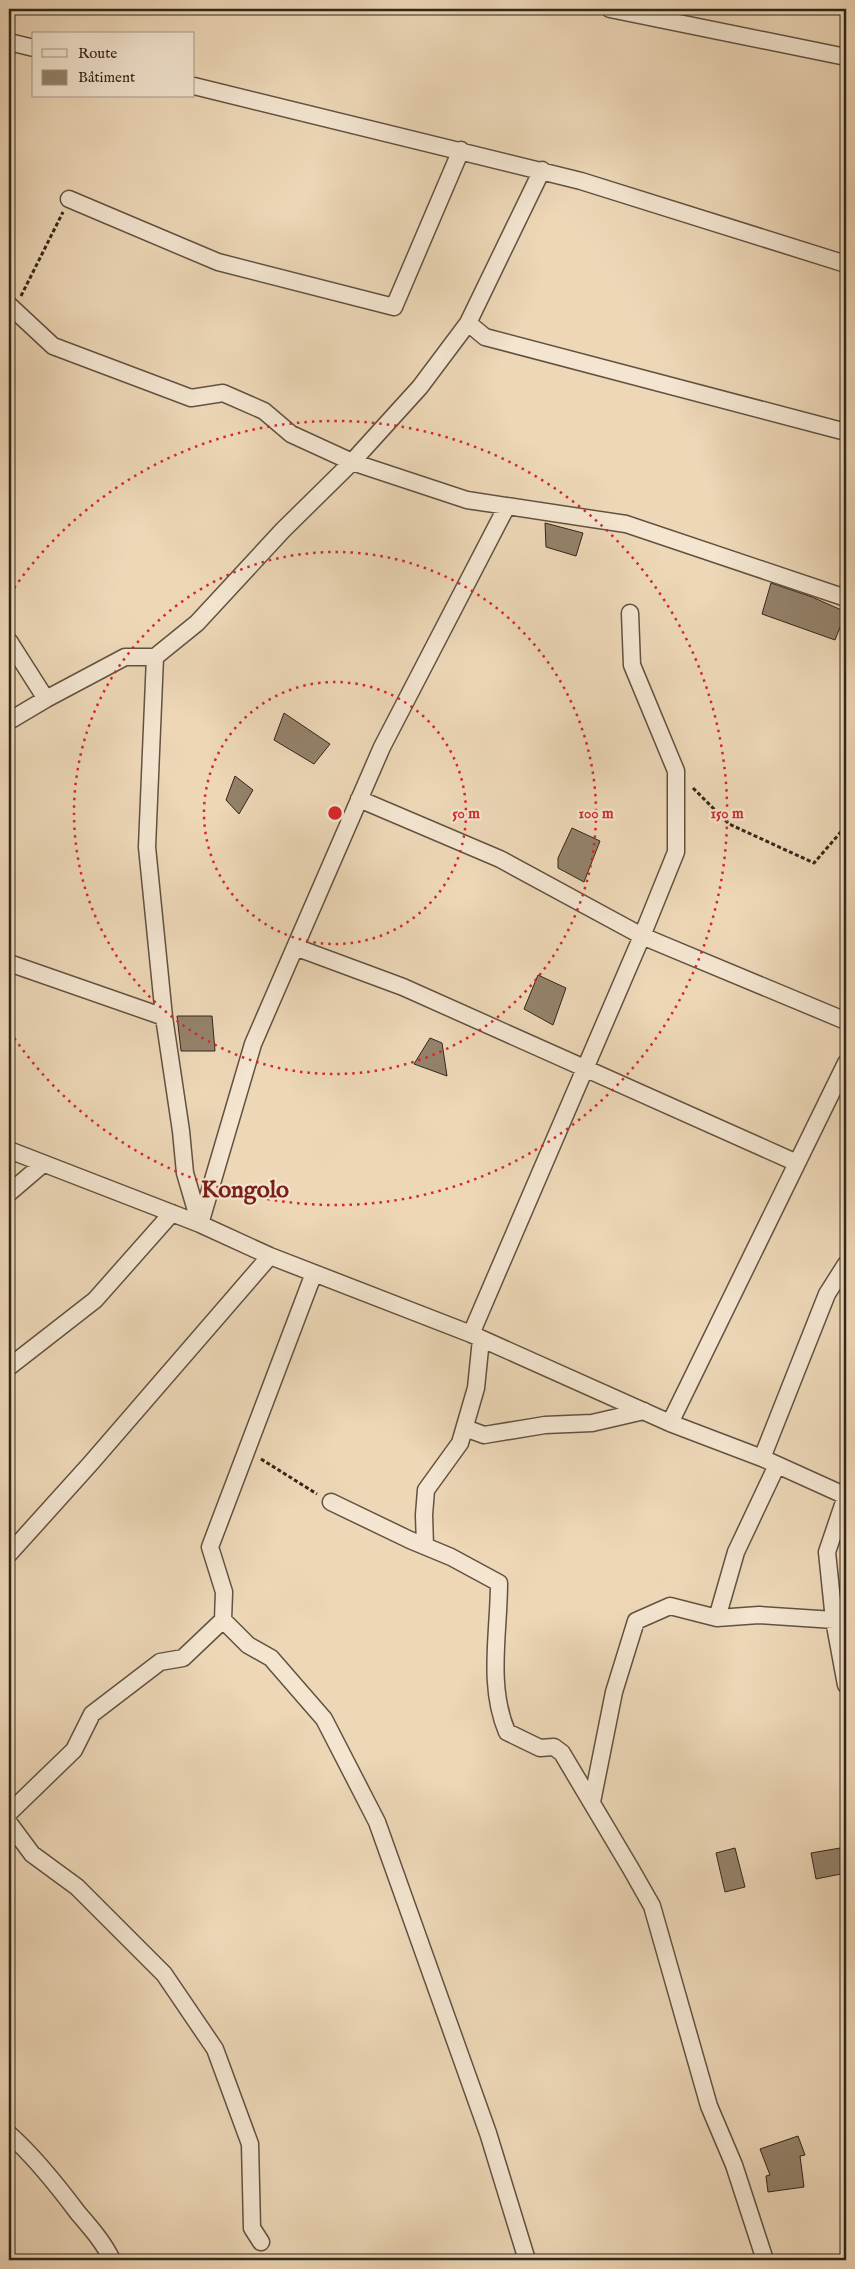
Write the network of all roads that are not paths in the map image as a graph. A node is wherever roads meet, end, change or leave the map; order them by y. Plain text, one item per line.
1 (610, 9) edge
2 (9, 42) edge
3 (32, 48) edge
4 (846, 57) edge
5 (195, 86) edge
6 (461, 150) junction
7 (542, 170) junction
8 (69, 199) road end
9 (846, 264) edge
10 (14, 315) edge
11 (468, 323) junction
12 (846, 432) edge
13 (352, 462) junction
14 (507, 506) junction
15 (846, 598) edge
16 (630, 614) dead end
17 (9, 642) edge
18 (155, 656) junction
19 (46, 699) junction
20 (9, 721) edge
21 (359, 799) junction
22 (642, 936) junction
23 (295, 947) junction
24 (9, 963) edge
25 (164, 1017) junction
26 (846, 1021) edge
27 (846, 1063) edge
28 (585, 1068) junction
29 (9, 1150) edge
30 (797, 1163) junction
31 (43, 1164) junction
32 (9, 1193) edge
33 (172, 1213) junction
34 (200, 1224) junction
35 (270, 1256) junction
36 (846, 1264) edge
37 (314, 1273) junction
38 (476, 1336) junction
39 (9, 1367) edge
40 (644, 1411) junction
41 (670, 1423) junction
42 (465, 1428) junction
43 (770, 1462) junction
44 (846, 1496) edge
45 (331, 1502) road end
46 (425, 1546) junction
47 (9, 1554) edge
48 (717, 1618) junction
49 (223, 1620) junction
50 (834, 1620) junction
51 (846, 1685) edge
52 (592, 1802) junction
53 (9, 1813) edge
54 (9, 1823) edge
55 (9, 2134) edge
56 (261, 2242) dead end
57 (112, 2260) edge
58 (527, 2260) edge
59 (765, 2260) edge

1 - 4 street
2 - 3 street
5 - 6 street
6 - 7 street
6 - 8 street
7 - 9 street
7 - 11 street
10 - 13 street
11 - 12 street
11 - 13 street
13 - 14 street
13 - 18 street
14 - 15 street
14 - 21 street
16 - 22 street
17 - 19 street
18 - 19 street
18 - 25 street
19 - 20 street
21 - 22 street
21 - 23 street
22 - 26 street
22 - 28 street
23 - 28 street
23 - 34 street
24 - 25 street
25 - 34 street
27 - 30 street
28 - 30 street
28 - 38 street
29 - 31 street
30 - 41 street
31 - 32 street
31 - 33 street
33 - 34 street
33 - 39 street
34 - 35 street
35 - 37 street
35 - 47 street
36 - 43 street
37 - 38 street
37 - 49 street
38 - 40 street
38 - 42 street
40 - 41 street
40 - 42 street
41 - 43 street
42 - 46 street
43 - 44 street
43 - 48 street
44 - 50 street
45 - 46 street
46 - 52 street
48 - 50 street
48 - 52 street
49 - 53 street
49 - 58 street
50 - 51 street
52 - 59 street
54 - 56 street
55 - 57 street

